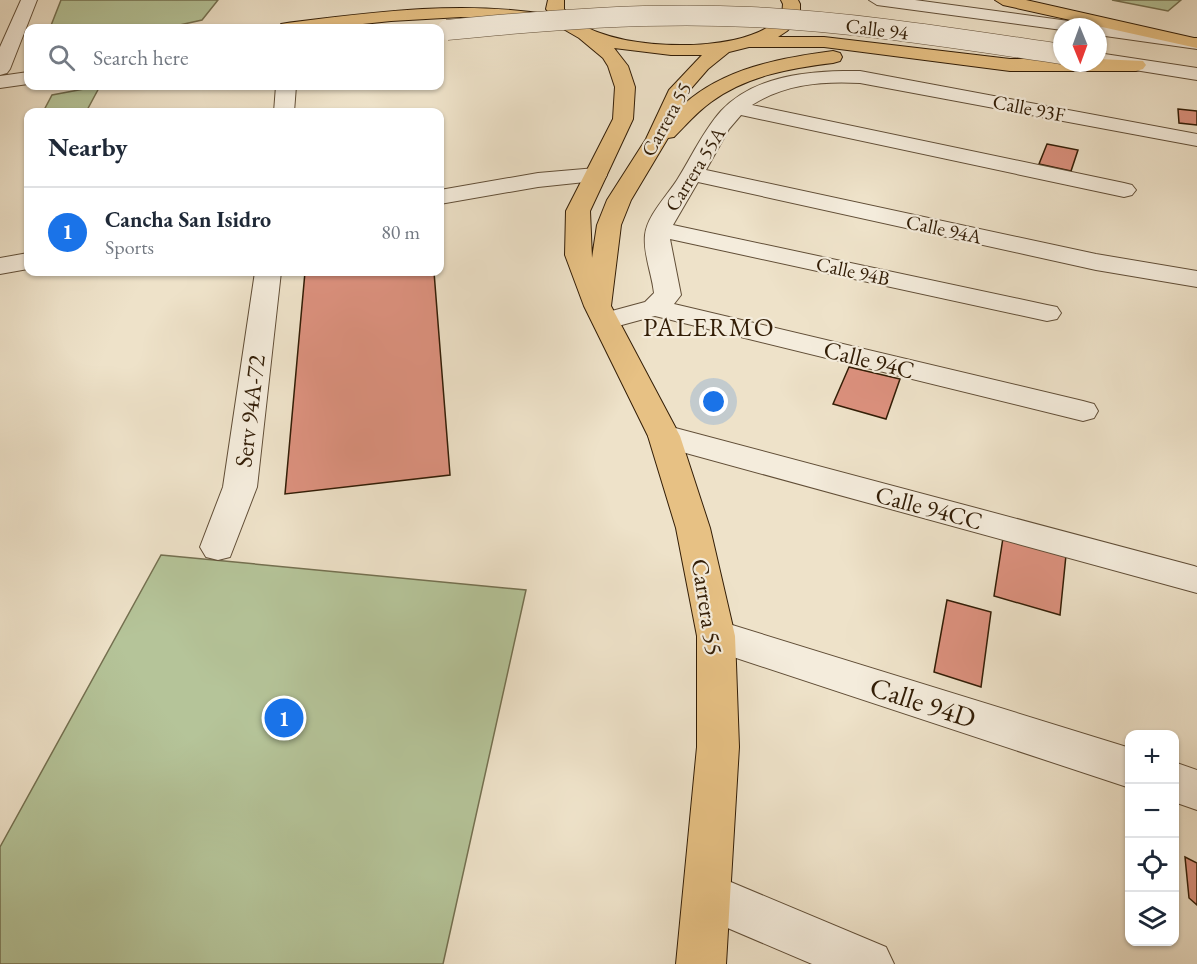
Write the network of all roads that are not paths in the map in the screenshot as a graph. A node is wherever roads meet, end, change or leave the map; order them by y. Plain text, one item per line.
1 (29, 0) edge
2 (556, 0) edge
3 (789, 0) edge
4 (877, 0) edge
5 (1003, 0) edge
6 (565, 22) junction
7 (323, 24) edge
8 (1053, 24) edge
9 (444, 31) edge
10 (1107, 31) edge
11 (586, 34) junction
12 (751, 42) junction
13 (1195, 43) edge
14 (724, 47) junction
15 (1053, 53) edge
16 (858, 59) junction
17 (1107, 60) edge
18 (1136, 65) junction
19 (0, 69) edge
20 (1197, 74) edge
21 (24, 79) edge
22 (0, 82) edge
23 (286, 90) edge
24 (284, 108) edge
25 (738, 108) junction
26 (657, 139) junction
27 (1197, 140) edge
28 (692, 174) junction
29 (596, 175) junction
30 (538, 180) junction
31 (1124, 190) dead end
32 (444, 196) edge
33 (578, 211) junction
34 (658, 229) junction
35 (24, 262) edge
36 (0, 266) edge
37 (267, 276) edge
38 (1197, 279) edge
39 (655, 308) junction
40 (1047, 313) dead end
41 (603, 314) junction
42 (1083, 411) dead end
43 (664, 436) junction
44 (219, 547) dead end
45 (1194, 580) dead end
46 (716, 636) junction
47 (1125, 766) edge
48 (1179, 784) edge
49 (1197, 790) edge
50 (707, 895) junction
51 (701, 964) edge
52 (869, 964) edge

1 - 19 street
2 - 6 main road
3 - 12 main road
4 - 8 street, Calle 94
5 - 13 main road
6 - 7 main road
6 - 11 main road
9 - 15 street, Calle 94, bridge
10 - 13 street
11 - 14 main road
11 - 29 main road, Carrera 55
12 - 14 main road
12 - 16 main road
14 - 26 main road, Carrera 55
16 - 18 main road
16 - 25 street, Carrera 55A
16 - 26 main road
16 - 27 street, Calle 93F
17 - 18 street
18 - 20 street
21 - 22 street
23 - 24 street
25 - 28 street, Carrera 55A
25 - 31 street
26 - 41 main road, Carrera 55
28 - 34 street, Carrera 55A
28 - 38 street, Calle 94A
29 - 30 street
29 - 33 main road, Carrera 55
30 - 32 street
30 - 33 street
33 - 41 main road, Carrera 55
34 - 39 street, Carrera 55A
34 - 40 street, Calle 94B
35 - 36 street
37 - 44 street, Serv 94A-72
39 - 41 street
39 - 42 street, Calle 94C
41 - 43 main road, Carrera 55
43 - 45 street, Calle 94CC
43 - 46 main road, Carrera 55
46 - 47 street, Calle 94D
46 - 50 main road, Carrera 55
48 - 49 street
50 - 51 main road, Carrera 55
50 - 52 street

